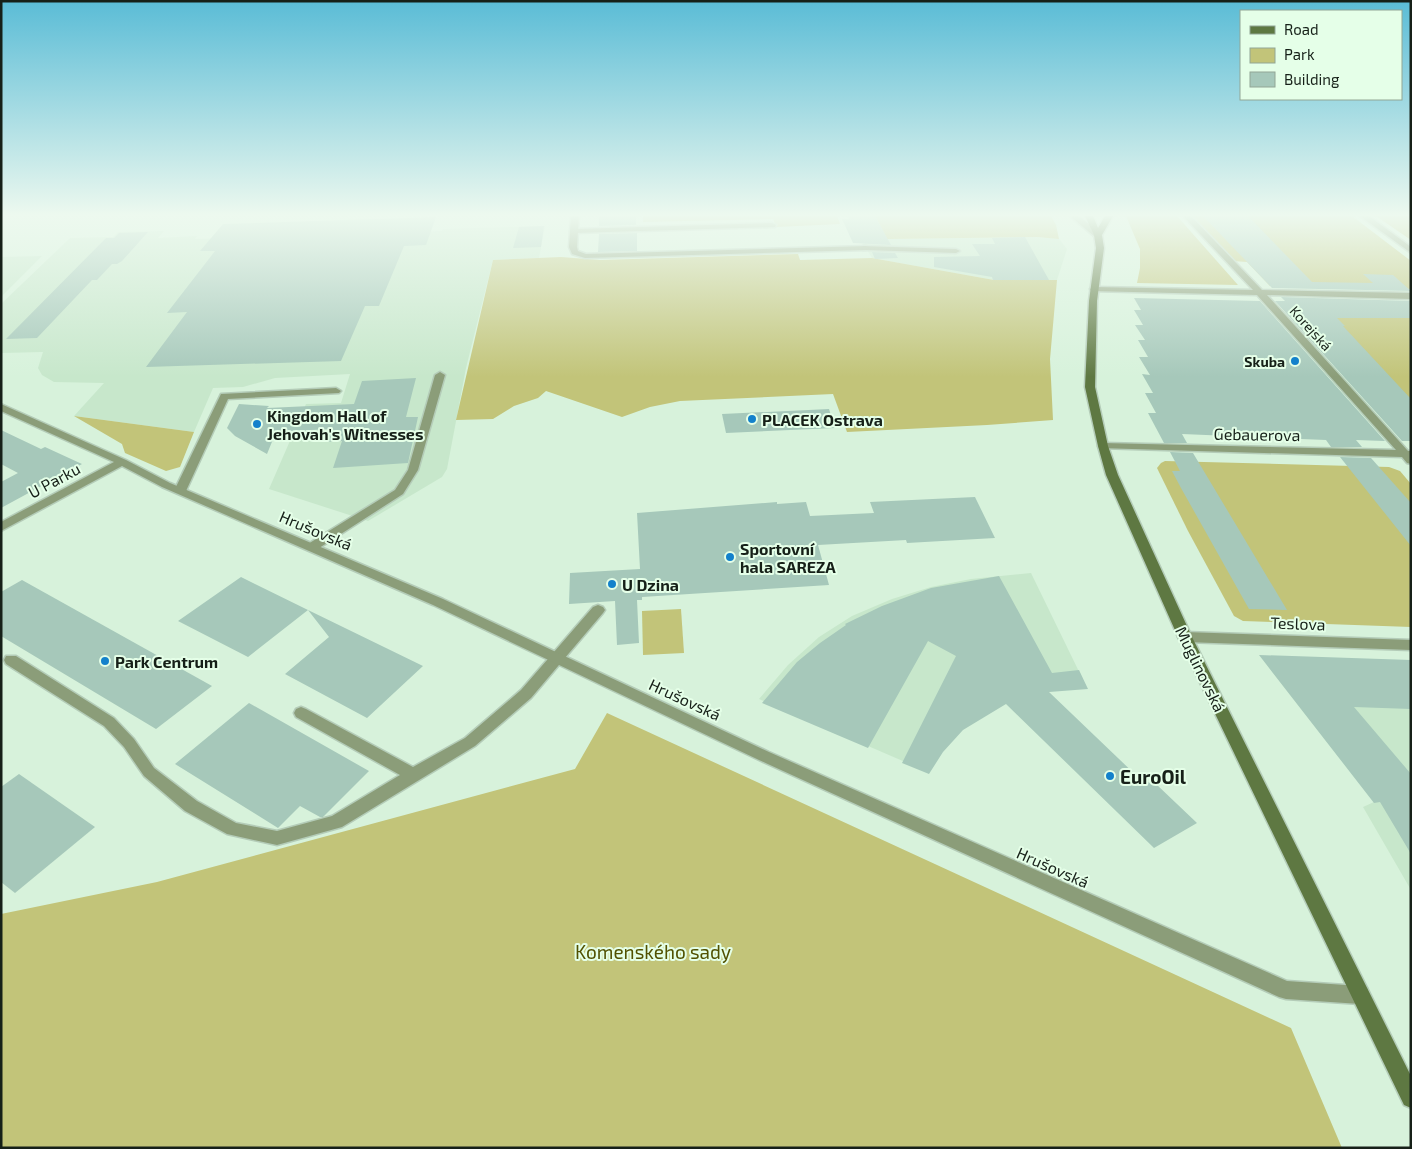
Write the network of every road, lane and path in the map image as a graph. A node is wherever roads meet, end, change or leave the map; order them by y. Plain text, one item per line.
1 (1097, 270) edge
2 (1238, 270) edge
3 (1094, 290) junction
4 (1260, 293) junction
5 (1411, 296) edge
6 (440, 375) dead end
7 (336, 391) dead end
8 (1, 407) edge
9 (1103, 446) junction
10 (1409, 457) edge
11 (122, 462) junction
12 (180, 491) junction
13 (1, 527) edge
14 (312, 547) junction
15 (598, 610) dead end
16 (1185, 637) junction
17 (1411, 645) edge
18 (556, 658) junction
19 (11, 660) dead end
20 (301, 713) dead end
21 (413, 775) junction
22 (1360, 996) junction
23 (1411, 1098) edge

1 - 3 main road, Muglinovská
2 - 4 street, Korejská
3 - 4 street
3 - 9 main road, Muglinovská
4 - 5 street
4 - 10 street, Korejská
6 - 14 street
7 - 12 street
8 - 11 street, Hrušovská
9 - 10 street, Gebauerova
9 - 16 main road, Muglinovská
11 - 12 street, Hrušovská
11 - 13 street, U Parku
12 - 14 street, Hrušovská
14 - 18 street, Hrušovská
15 - 18 street
16 - 17 street, Teslova
16 - 22 main road, Muglinovská
18 - 21 street
18 - 22 street, Hrušovská
19 - 21 street
20 - 21 street
22 - 23 main road, Muglinovská

